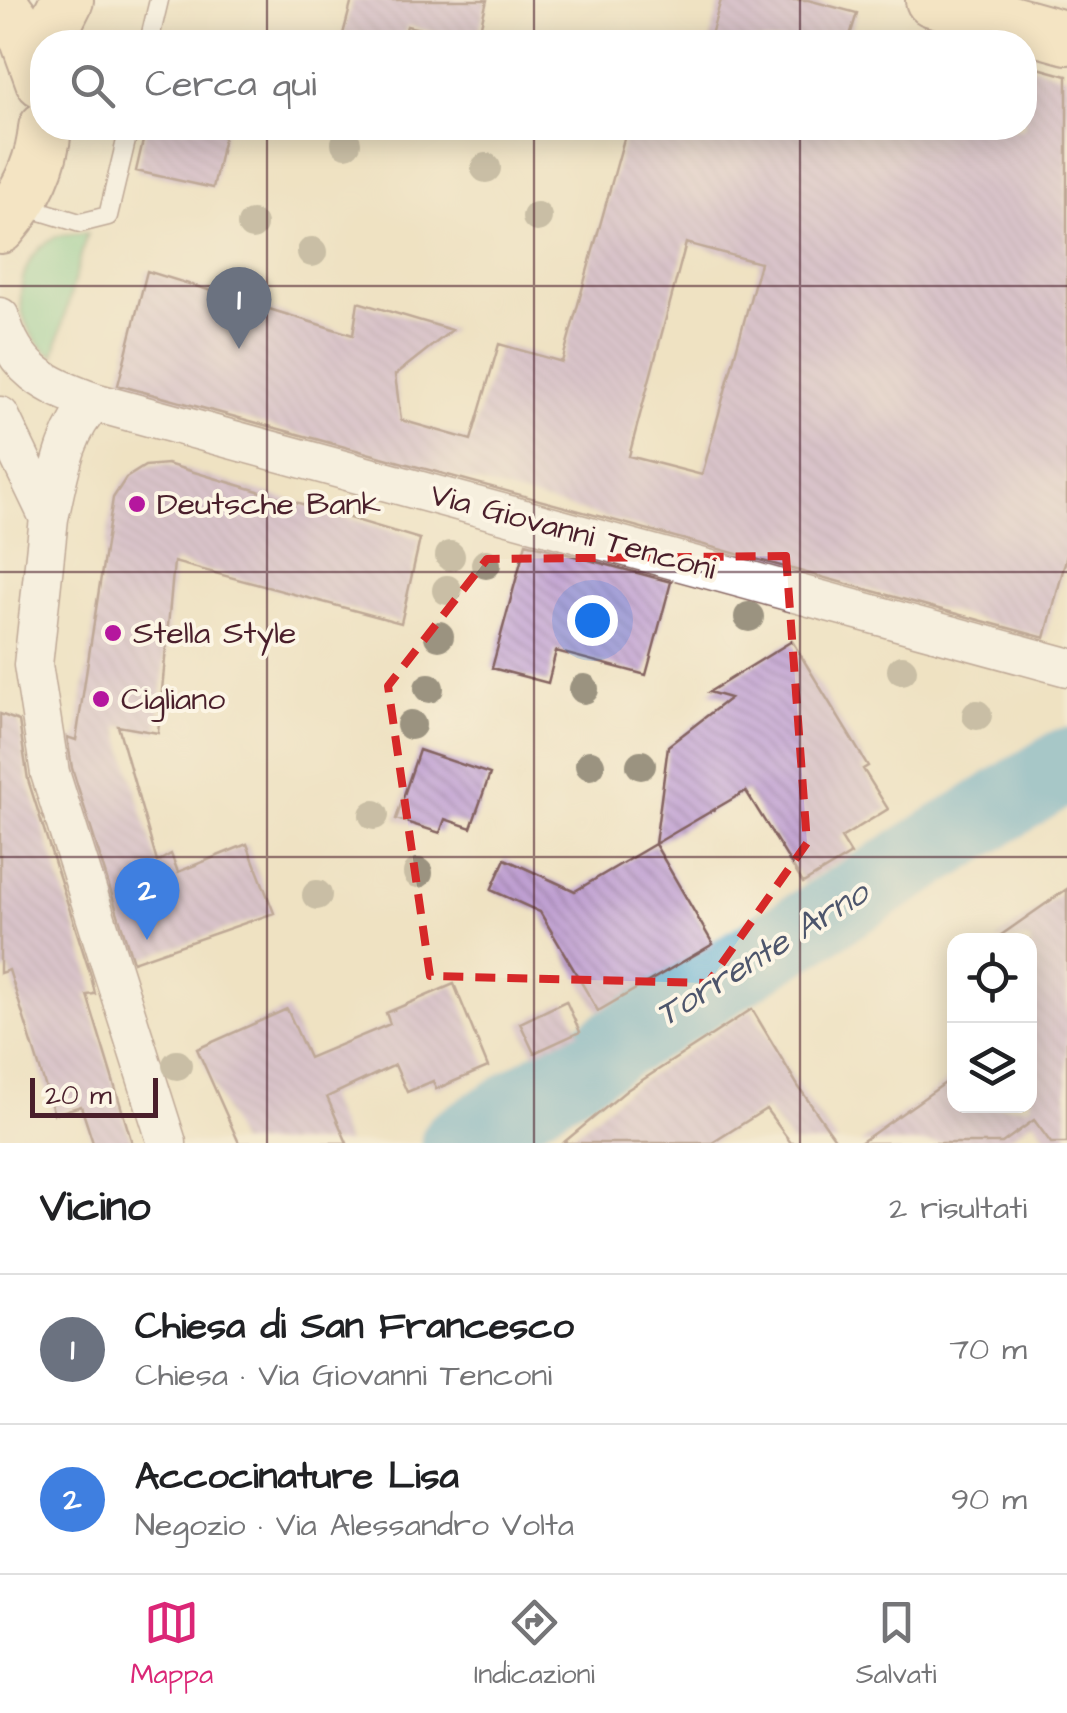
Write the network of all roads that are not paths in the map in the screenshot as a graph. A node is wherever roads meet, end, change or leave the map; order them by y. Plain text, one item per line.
1 (67, 0) edge
2 (159, 0) edge
3 (932, 0) edge
4 (0, 2) edge
5 (52, 30) edge
6 (152, 30) edge
7 (1067, 38) edge
8 (30, 49) edge
9 (42, 140) edge
10 (126, 140) edge
11 (9, 215) edge
12 (0, 317) edge
13 (94, 402) junction
14 (0, 416) edge
15 (49, 518) junction
16 (1067, 667) edge
17 (168, 1143) edge

1 - 5 street
2 - 6 lane
3 - 7 street
4 - 8 street
9 - 11 street
10 - 11 lane
12 - 13 street, Via Giovanni Tenconi
13 - 15 street
13 - 16 street, Via Giovanni Tenconi
14 - 15 street
15 - 17 street

